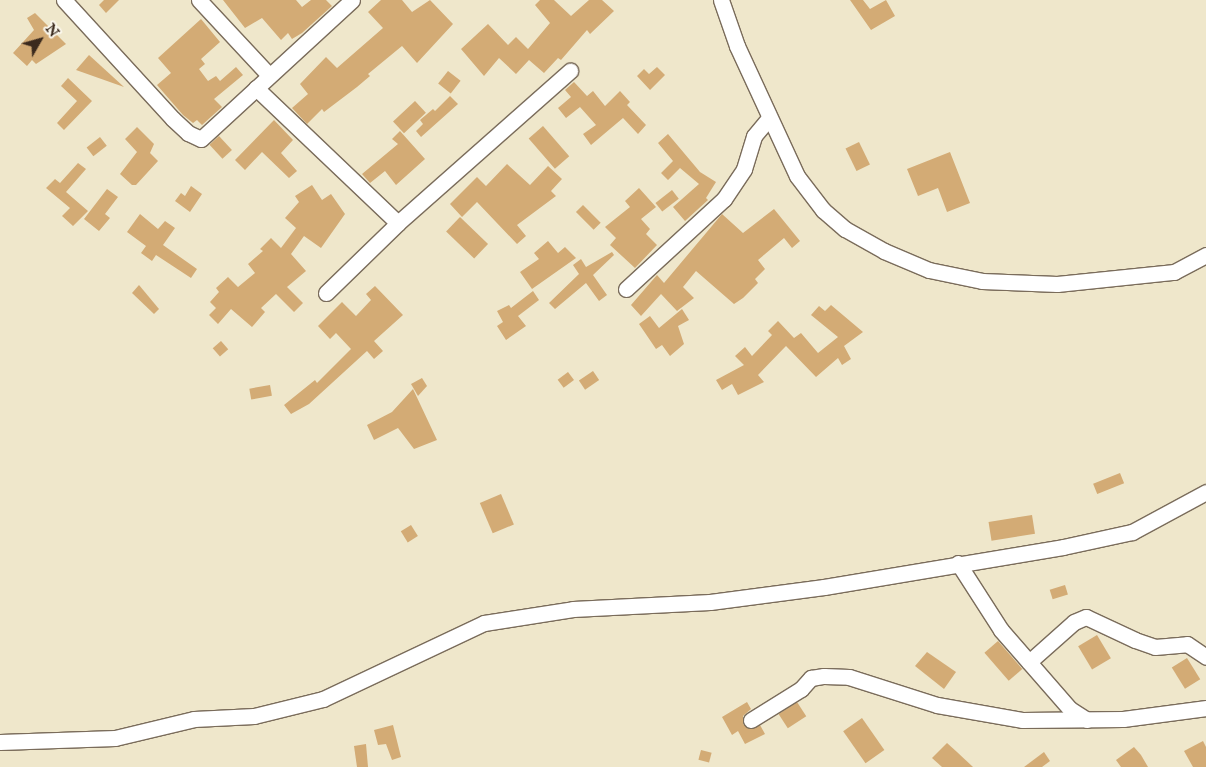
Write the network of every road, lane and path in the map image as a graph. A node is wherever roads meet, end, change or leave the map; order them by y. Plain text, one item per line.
1 (64, 0) edge
2 (199, 0) edge
3 (352, 0) edge
4 (721, 0) edge
5 (570, 71) dead end
6 (269, 75) junction
7 (256, 88) junction
8 (769, 118) junction
9 (398, 223) junction
10 (1206, 255) edge
11 (626, 289) dead end
12 (326, 293) dead end
13 (1206, 492) edge
14 (958, 563) junction
15 (1206, 657) edge
16 (1029, 662) junction
17 (1206, 708) edge
18 (751, 720) dead end
19 (1089, 721) junction
20 (0, 742) edge

1 - 7 street
2 - 6 street
3 - 6 street
4 - 8 street
5 - 9 street
6 - 7 street
7 - 9 street
8 - 10 street
8 - 11 street
9 - 12 street
13 - 14 street
14 - 16 street
14 - 20 street
15 - 16 street
16 - 19 street
17 - 19 street
18 - 19 street

